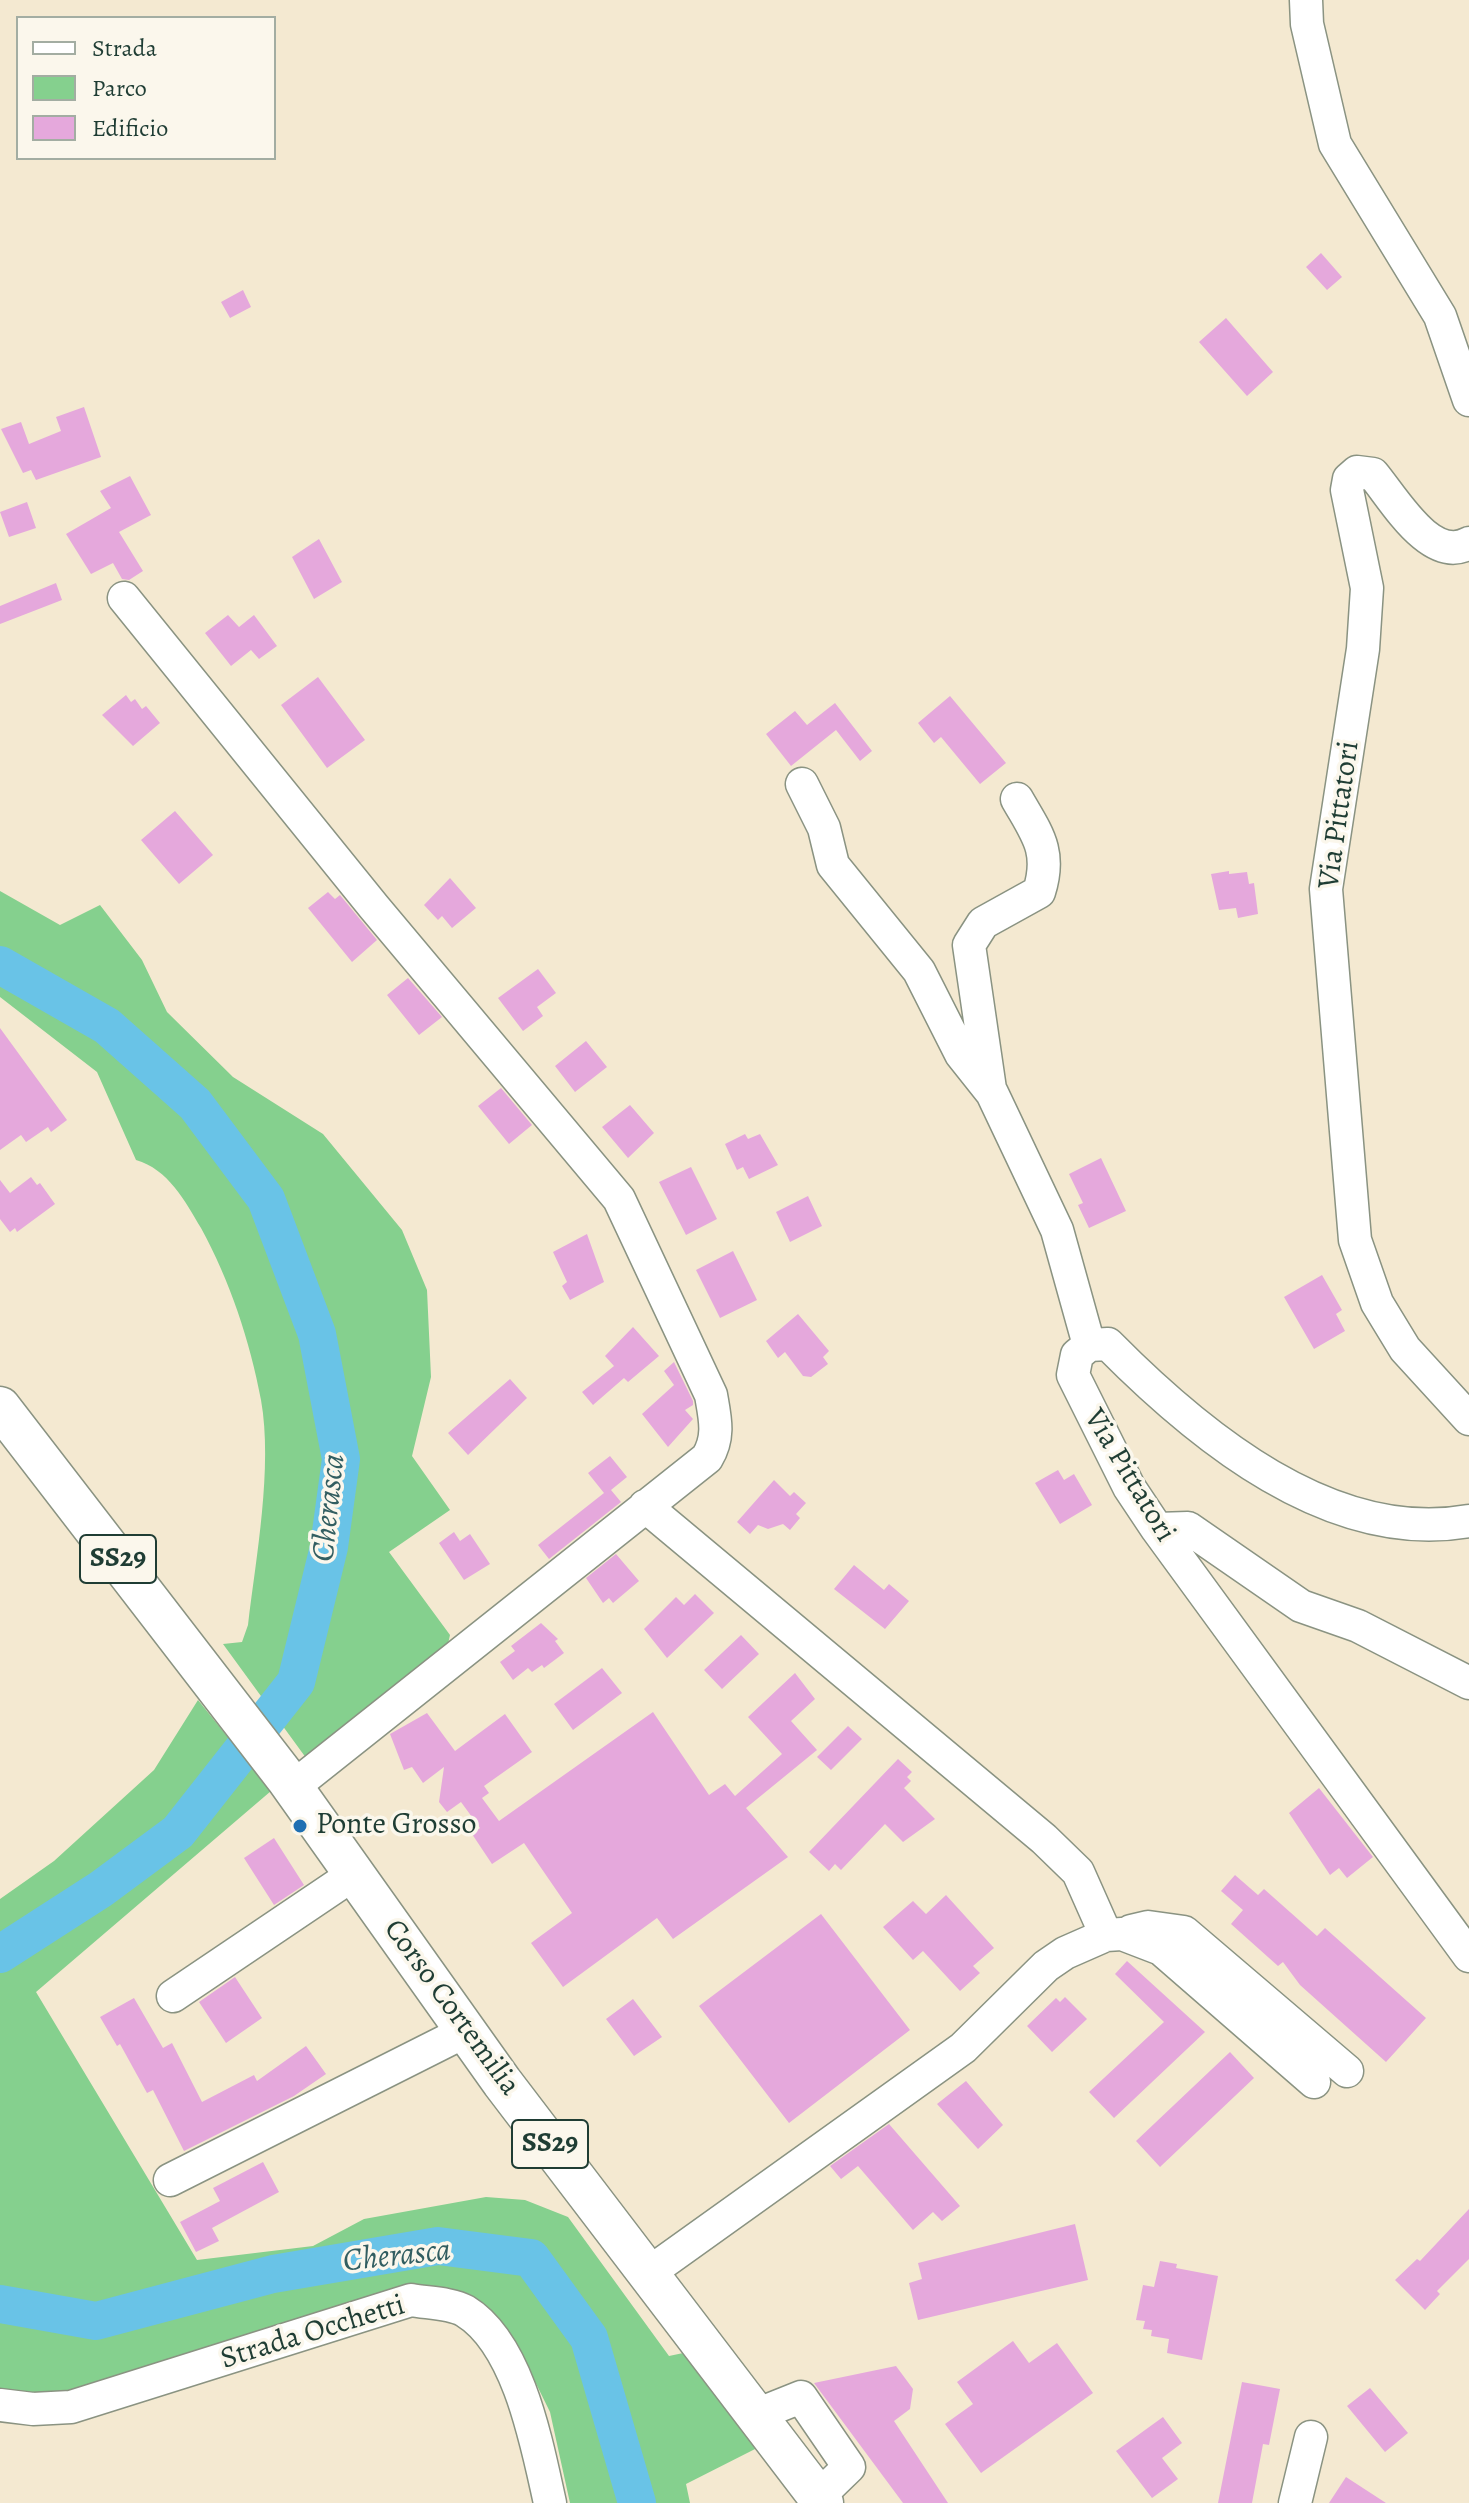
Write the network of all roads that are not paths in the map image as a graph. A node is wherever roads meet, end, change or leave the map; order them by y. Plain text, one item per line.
1 (1306, 0) edge
2 (1469, 400) edge
3 (1469, 543) edge
4 (124, 598) dead end
5 (802, 784) dead end
6 (1017, 799) dead end
7 (991, 1092) junction
8 (1089, 1345) junction
9 (0, 1407) edge
10 (1469, 1419) edge
11 (645, 1506) junction
12 (1469, 1521) edge
13 (1157, 1529) junction
14 (1469, 1683) edge
15 (290, 1782) junction
16 (354, 1874) junction
17 (1114, 1934) junction
18 (1469, 1956) edge
19 (173, 1996) dead end
20 (466, 2031) junction
21 (1347, 2071) dead end
22 (1314, 2082) dead end
23 (170, 2180) dead end
24 (650, 2272) junction
25 (0, 2405) edge
26 (1311, 2437) dead end
27 (820, 2500) edge
28 (550, 2503) edge
29 (1295, 2503) edge

1 - 2 street
3 - 10 street, Via Pittatori
4 - 11 street
5 - 7 street
6 - 7 street
7 - 8 street
8 - 12 street, Via Pittatori
8 - 13 street, Via Pittatori
9 - 15 main road, SS29
11 - 15 street
11 - 17 street
13 - 14 street
13 - 18 street, Via Pittatori
15 - 16 main road, Corso Cortemilia / SS29
16 - 19 street
16 - 20 main road, Corso Cortemilia / SS29
17 - 21 street
17 - 22 street
17 - 24 street
20 - 23 street
20 - 24 main road, Corso Cortemilia / SS29
24 - 27 main road, Corso Cortemilia / SS29
25 - 28 street, Strada Occhetti
26 - 29 street

